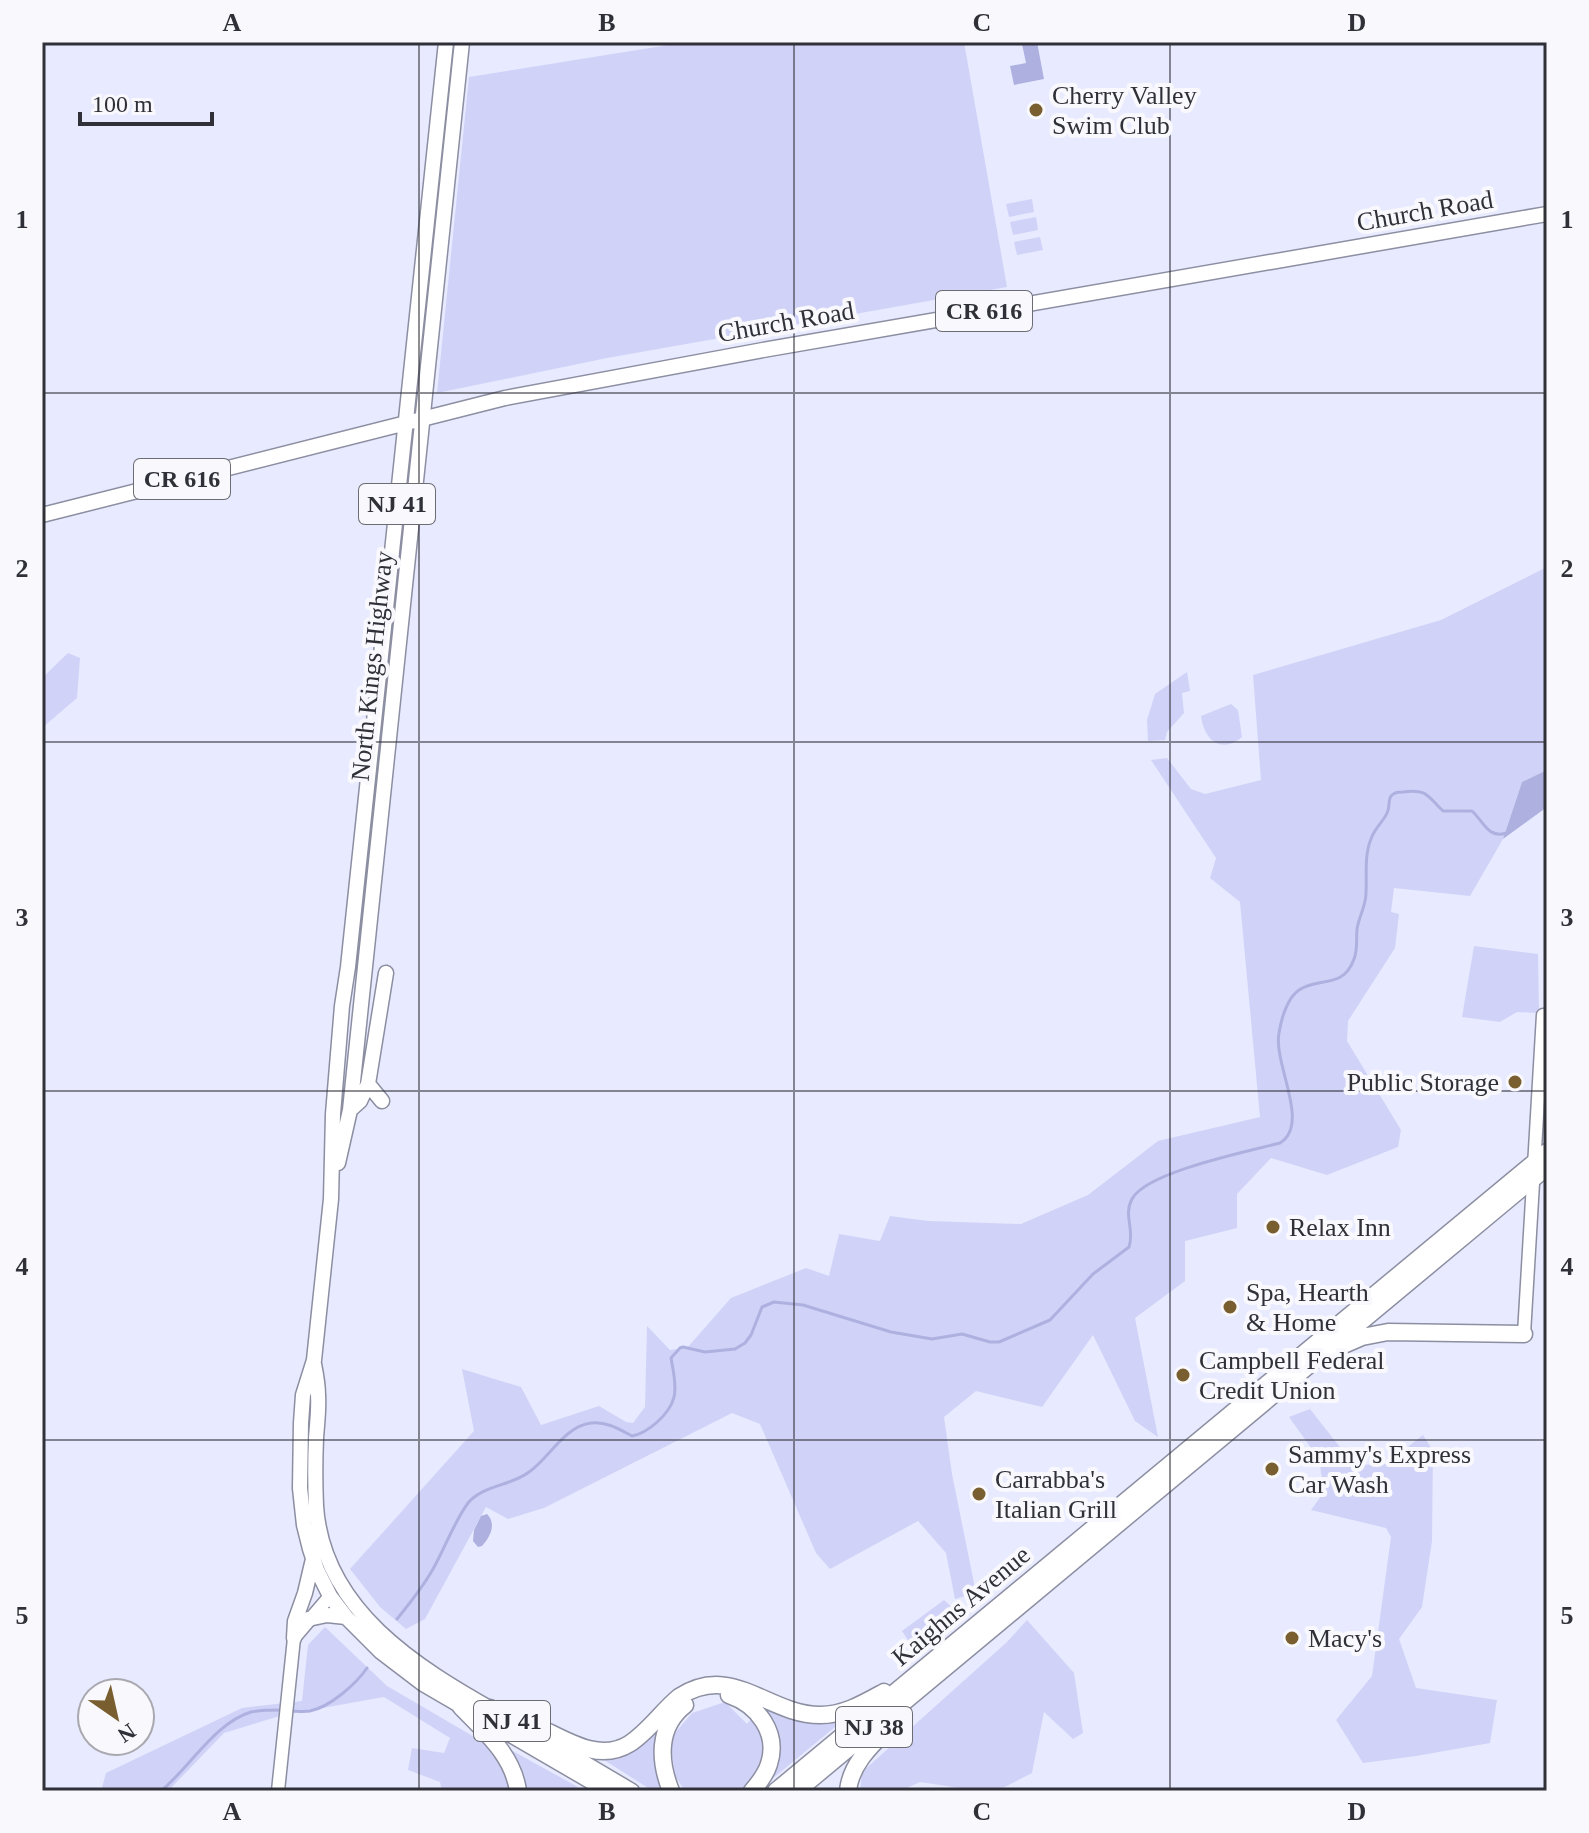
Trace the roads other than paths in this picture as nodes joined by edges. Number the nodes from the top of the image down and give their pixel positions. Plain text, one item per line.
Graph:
1 (446, 42) edge
2 (462, 42) edge
3 (1547, 214) edge
4 (423, 419) junction
5 (406, 424) junction
6 (42, 515) edge
7 (386, 973) dead end
8 (1545, 1016) edge
9 (368, 1084) junction
10 (382, 1101) dead end
11 (350, 1110) junction
12 (1540, 1165) edge
13 (331, 1199) junction
14 (1524, 1334) joint
15 (1323, 1354) junction
16 (314, 1360) junction
17 (313, 1559) junction
18 (330, 1596) junction
19 (346, 1617) junction
20 (308, 1619) junction
21 (294, 1638) junction
22 (951, 1663) junction
23 (914, 1677) junction
24 (461, 1707) junction
25 (490, 1708) junction
26 (278, 1791) edge
27 (518, 1791) edge
28 (607, 1791) edge
29 (632, 1791) edge
30 (671, 1791) edge
31 (752, 1791) edge
32 (776, 1791) edge
33 (797, 1791) edge
34 (848, 1791) edge

1 - 5 main road, North Kings Highway / NJ 41
2 - 4 main road, North Kings Highway / NJ 41
3 - 4 main road, Church Road / CR 616
4 - 5 main road, Church Road / CR 616
4 - 11 main road, North Kings Highway / NJ 41
5 - 6 main road, Church Road / CR 616
5 - 13 main road, North Kings Highway / NJ 41
7 - 9 main road
8 - 12 street
9 - 10 main road
9 - 11 main road
11 - 13 main road, North Kings Highway / NJ 41
12 - 14 street
12 - 15 highway, Kaighns Avenue / NJ 38
12 - 23 highway, Kaighns Avenue / NJ 38
13 - 16 main road, North Kings Highway / NJ 41
14 - 15 highway
15 - 22 highway, Kaighns Avenue / NJ 38
16 - 17 main road, North Kings Highway / NJ 41
16 - 25 main road, North Kings Highway / NJ 41
17 - 18 main road, North Kings Highway / NJ 41
17 - 21 main road
18 - 19 main road, North Kings Highway / NJ 41
18 - 20 street
19 - 20 main road
19 - 24 main road, North Kings Highway / NJ 41
20 - 21 street
21 - 26 street
22 - 33 highway, Kaighns Avenue / NJ 38
22 - 34 highway
23 - 25 highway
23 - 32 highway, Kaighns Avenue / NJ 38
24 - 27 highway
24 - 28 main road, NJ 41
25 - 29 main road, NJ 41
30 - 31 highway

